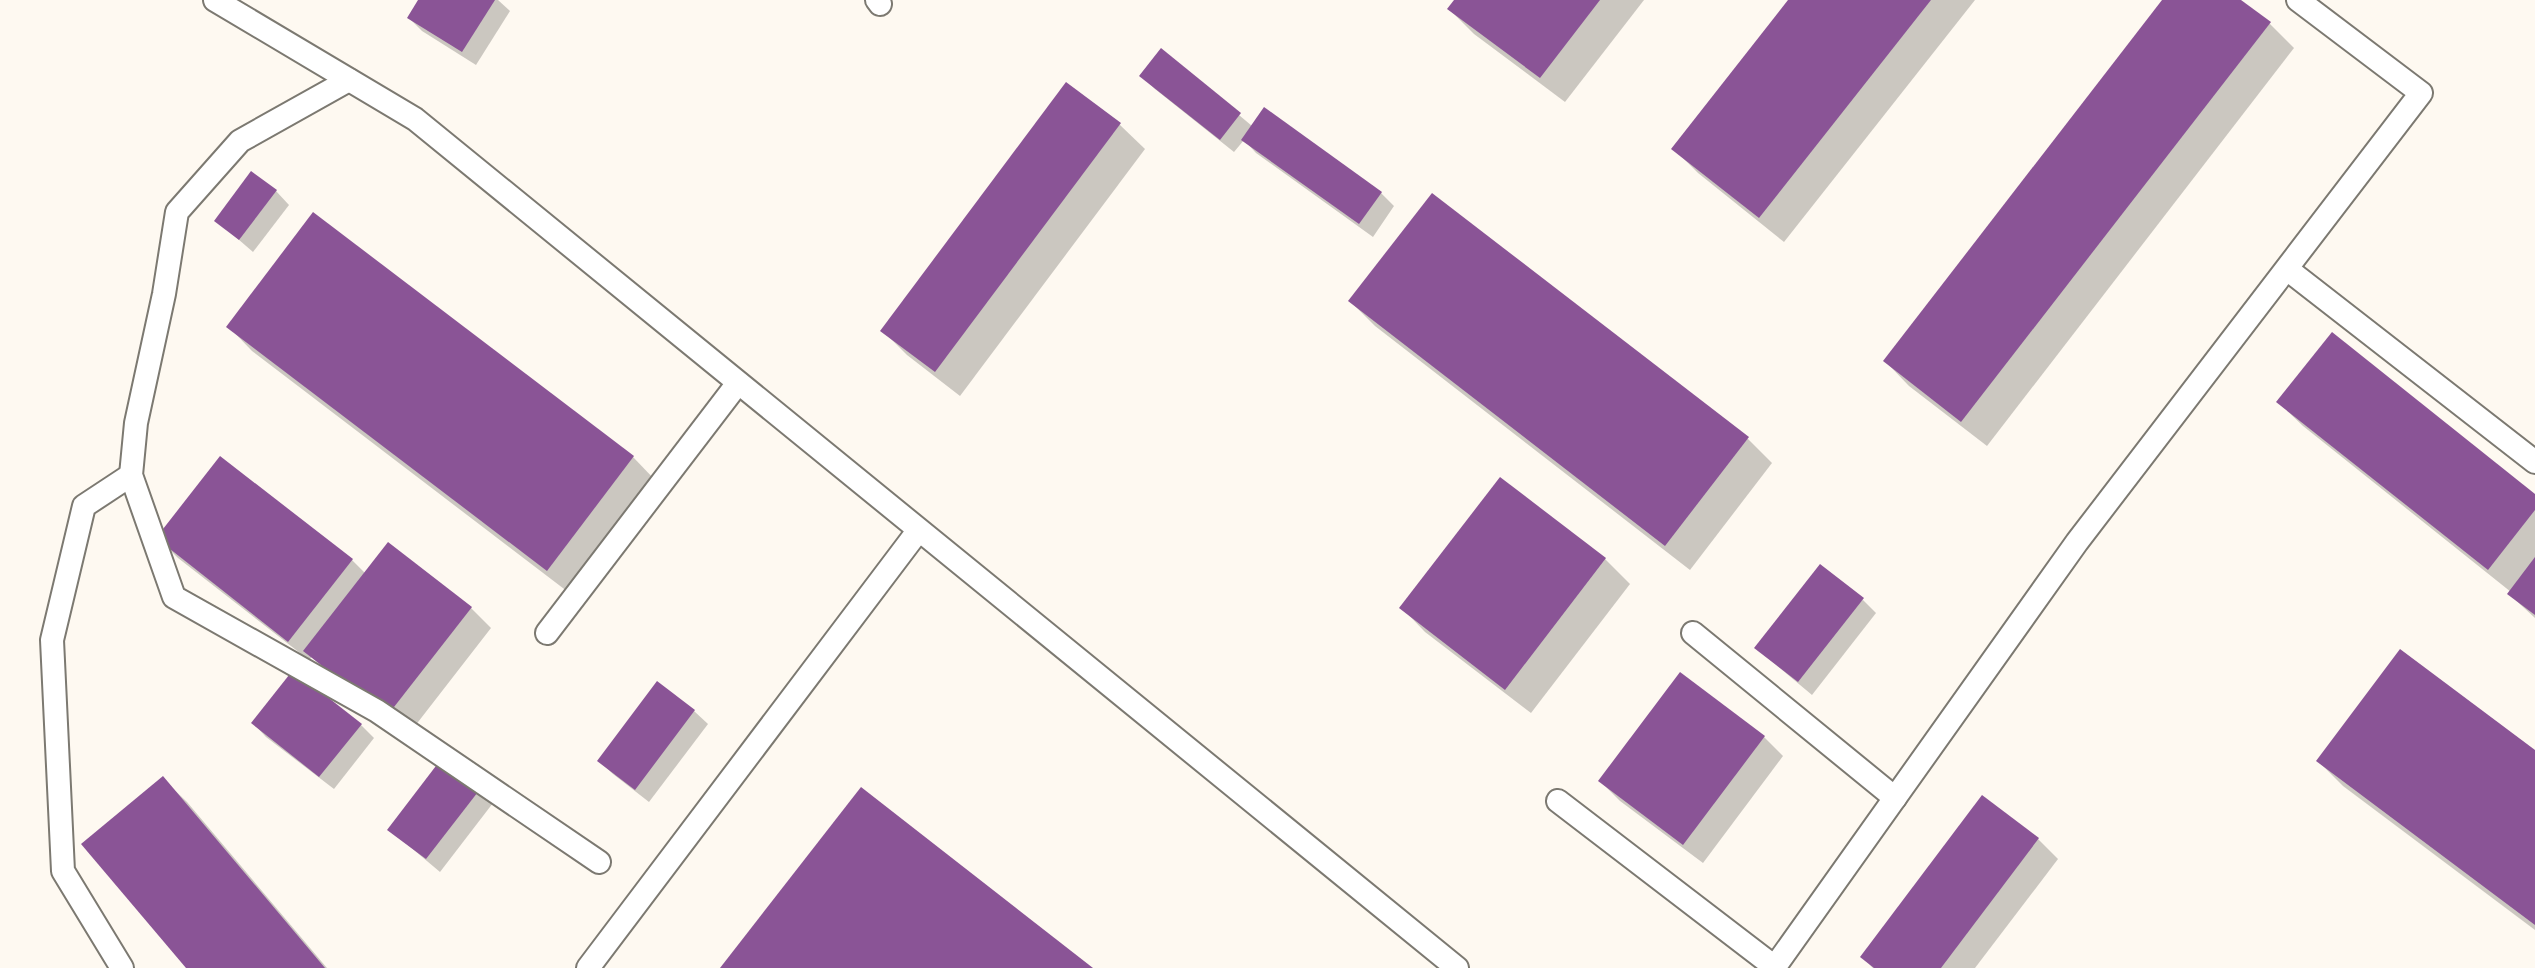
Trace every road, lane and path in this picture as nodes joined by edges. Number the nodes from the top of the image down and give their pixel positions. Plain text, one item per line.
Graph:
1 (215, 0) edge
2 (2298, 0) edge
3 (349, 80) junction
4 (2287, 268) junction
5 (738, 383) junction
6 (2535, 462) edge
7 (131, 476) junction
8 (918, 531) junction
9 (547, 633) dead end
10 (1693, 633) dead end
11 (1895, 798) junction
12 (1558, 801) dead end
13 (599, 862) dead end
14 (122, 968) edge
15 (588, 968) edge
16 (1457, 968) edge
17 (1775, 968) edge

1 - 3 lane
2 - 4 lane
3 - 5 lane
3 - 7 lane
4 - 6 lane
4 - 11 lane
5 - 8 lane
5 - 9 lane
7 - 13 lane
7 - 14 lane
8 - 15 lane
8 - 16 lane
10 - 11 lane
11 - 17 lane
12 - 17 lane

